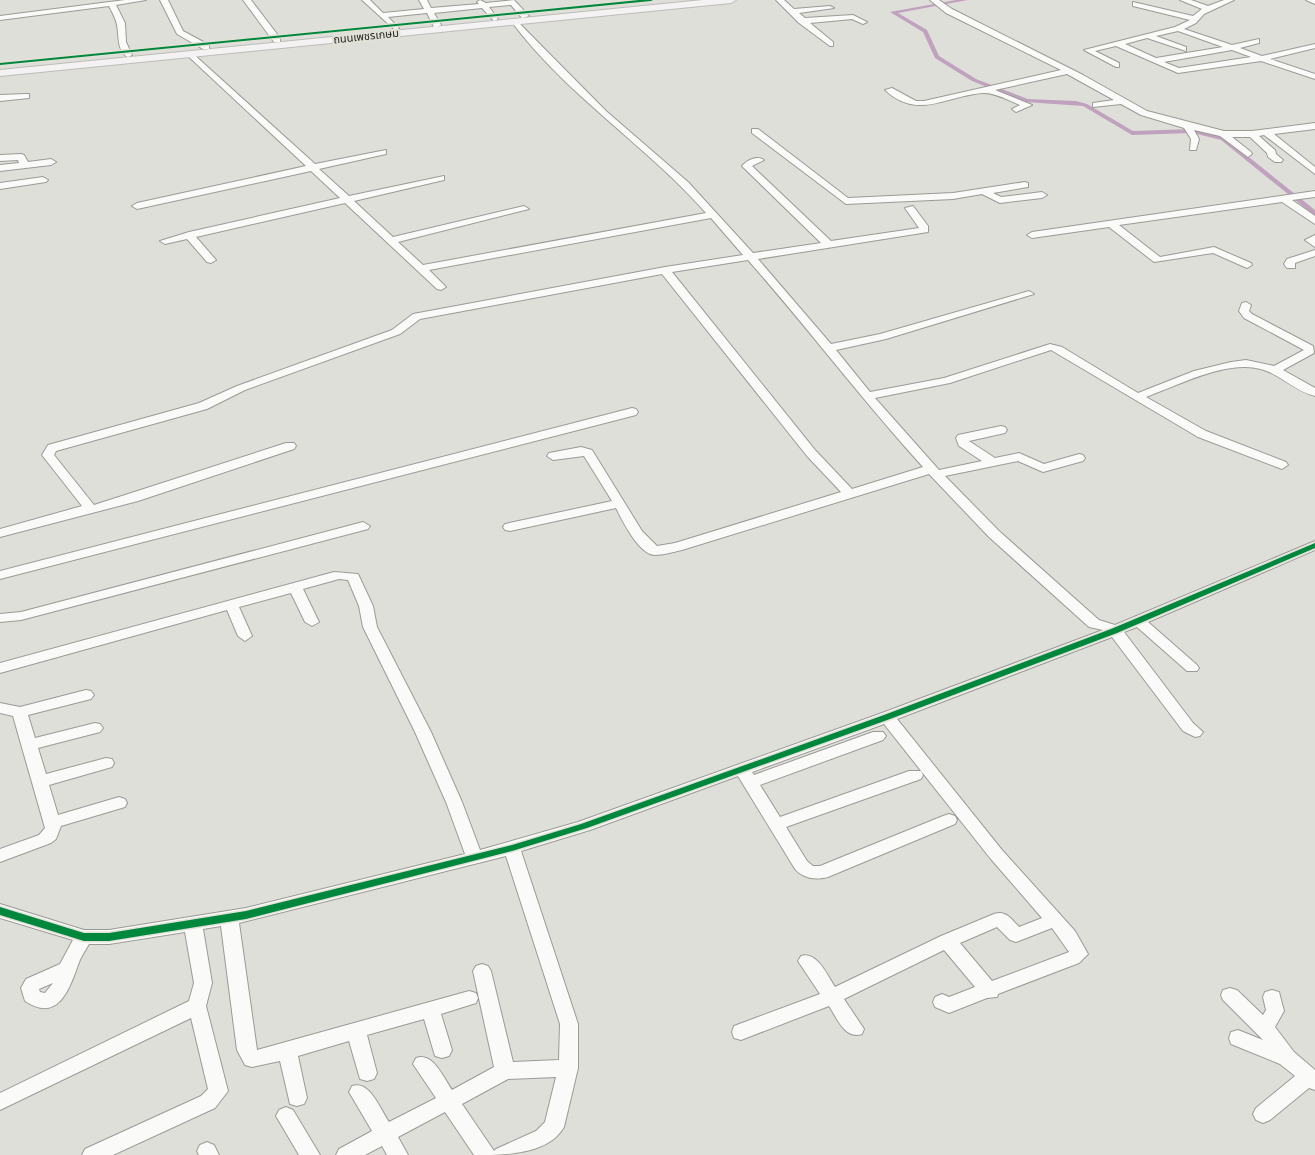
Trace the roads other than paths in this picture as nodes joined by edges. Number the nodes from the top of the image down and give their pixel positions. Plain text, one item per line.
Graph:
1 (142, 0) edge
2 (164, 0) edge
3 (247, 0) edge
4 (366, 0) edge
5 (423, 0) edge
6 (680, 0) edge
7 (684, 0) edge
8 (731, 0) edge
9 (780, 0) edge
10 (1230, 0) edge
11 (1310, 0) edge
12 (512, 1) edge
13 (1186, 1) edge
14 (937, 2) edge
15 (1315, 2) edge
16 (112, 4) junction
17 (482, 4) junction
18 (1136, 4) dead end
19 (1177, 5) dead end
20 (830, 8) dead end
21 (1209, 8) junction
22 (429, 11) junction
23 (792, 12) junction
24 (383, 15) junction
25 (0, 18) edge
26 (520, 18) junction
27 (494, 19) junction
28 (1195, 19) junction
29 (802, 21) junction
30 (864, 22) dead end
31 (437, 25) junction
32 (395, 28) junction
33 (1178, 29) junction
34 (1150, 38) junction
35 (277, 40) junction
36 (1256, 41) dead end
37 (830, 44) dead end
38 (1119, 44) junction
39 (1315, 46) edge
40 (206, 47) junction
41 (1232, 48) junction
42 (1183, 49) dead end
43 (192, 54) junction
44 (128, 55) junction
45 (1262, 58) junction
46 (1155, 61) junction
47 (1116, 65) dead end
48 (0, 68) edge
49 (1068, 71) junction
50 (0, 72) edge
51 (1315, 77) edge
52 (991, 89) junction
53 (889, 90) dead end
54 (26, 96) dead end
55 (0, 98) edge
56 (1121, 101) junction
57 (1021, 105) dead end
58 (1096, 105) dead end
59 (1315, 126) edge
60 (1188, 129) junction
61 (755, 131) dead end
62 (1266, 133) junction
63 (1223, 134) junction
64 (1252, 134) junction
65 (1193, 148) dead end
66 (384, 152) dead end
67 (1248, 154) dead end
68 (0, 158) edge
69 (759, 160) dead end
70 (1278, 160) dead end
71 (51, 162) dead end
72 (24, 163) dead end
73 (313, 167) junction
74 (0, 168) edge
75 (1315, 171) edge
76 (441, 178) dead end
77 (43, 180) dead end
78 (1025, 185) dead end
79 (0, 186) edge
80 (984, 192) junction
81 (1315, 194) edge
82 (1042, 195) dead end
83 (1288, 197) junction
84 (348, 198) junction
85 (906, 204) junction
86 (137, 206) dead end
87 (524, 209) dead end
88 (714, 215) junction
89 (1315, 221) edge
90 (1110, 223) junction
91 (189, 235) junction
92 (1032, 235) dead end
93 (1315, 238) edge
94 (392, 240) junction
95 (165, 241) dead end
96 (1315, 244) edge
97 (829, 245) junction
98 (1315, 253) edge
99 (751, 257) junction
100 (211, 260) dead end
101 (1247, 265) dead end
102 (1291, 266) dead end
103 (422, 268) junction
104 (665, 270) junction
105 (441, 287) dead end
106 (1029, 294) dead end
107 (1246, 305) dead end
108 (830, 348) junction
109 (1273, 370) junction
110 (1315, 393) edge
111 (867, 396) junction
112 (1137, 397) junction
113 (632, 412) dead end
114 (1001, 430) dead end
115 (290, 446) dead end
116 (553, 456) dead end
117 (1079, 458) dead end
118 (993, 462) junction
119 (1282, 465) dead end
120 (934, 472) junction
121 (851, 495) junction
122 (619, 503) junction
123 (83, 512) junction
124 (363, 526) dead end
125 (510, 527) dead end
126 (0, 533) edge
127 (1315, 546) edge
128 (0, 575) edge
129 (295, 587) junction
130 (231, 604) junction
131 (0, 618) edge
132 (1138, 620) junction
133 (312, 622) dead end
134 (1106, 630) junction
135 (245, 636) dead end
136 (0, 668) edge
137 (1192, 668) dead end
138 (86, 695) dead end
139 (0, 708) edge
140 (20, 712) junction
141 (887, 717) junction
142 (95, 728) dead end
143 (1195, 732) dead end
144 (878, 736) dead end
145 (30, 745) junction
146 (106, 763) dead end
147 (915, 775) dead end
148 (746, 776) junction
149 (39, 782) junction
150 (119, 803) dead end
151 (949, 820) dead end
152 (52, 823) junction
153 (777, 824) junction
154 (512, 848) junction
155 (473, 852) junction
156 (0, 856) edge
157 (1, 912) edge
158 (229, 918) junction
159 (1055, 920) junction
160 (193, 924) junction
161 (84, 937) junction
162 (947, 941) junction
163 (807, 961) dead end
164 (68, 968) dead end
165 (482, 971) dead end
166 (990, 992) junction
167 (1230, 995) dead end
168 (832, 997) junction
169 (1272, 997) dead end
170 (469, 998) dead end
171 (942, 1002) dead end
172 (197, 1006) junction
173 (430, 1009) junction
174 (1265, 1028) junction
175 (855, 1029) dead end
176 (356, 1031) junction
177 (741, 1032) dead end
178 (1238, 1038) dead end
179 (442, 1050) dead end
180 (287, 1051) junction
181 (1287, 1058) junction
182 (423, 1064) dead end
183 (568, 1068) junction
184 (505, 1071) junction
185 (367, 1073) dead end
186 (1312, 1080) edge
187 (359, 1092) dead end
188 (297, 1098) dead end
189 (449, 1100) junction
190 (0, 1102) edge
191 (1263, 1114) dead end
192 (286, 1116) dead end
193 (383, 1134) junction
194 (516, 1152) edge
195 (102, 1153) edge
196 (310, 1155) edge
197 (346, 1155) edge
198 (398, 1155) edge
199 (486, 1155) edge

1 - 16 street
2 - 40 street
3 - 35 street
4 - 24 street
5 - 22 street
6 - 7 main road, ถนนเพชรเกษม
6 - 26 main road, ถนนเพชรเกษม
8 - 26 main road, ถนนเพชรเกษม
9 - 23 street
10 - 21 street
11 - 15 street
12 - 17 street
12 - 26 street
13 - 19 street
13 - 21 street
14 - 49 street
16 - 25 street
16 - 44 street
17 - 22 street
17 - 27 street
18 - 28 street
20 - 23 street
21 - 28 street
22 - 24 street
22 - 31 street
23 - 29 street
24 - 32 street
26 - 27 main road, ถนนเพชรเกษม
26 - 43 main road, ถนนเพชรเกษม
26 - 88 street
27 - 31 main road, ถนนเพชรเกษม
28 - 33 street
29 - 30 street
29 - 37 street
31 - 32 main road, ถนนเพชรเกษม
32 - 35 main road, ถนนเพชรเกษม
33 - 34 street
33 - 41 street
34 - 38 street
34 - 42 street
35 - 40 main road, ถนนเพชรเกษม
36 - 41 street
38 - 46 street
38 - 47 street
39 - 45 street
40 - 44 main road, ถนนเพชรเกษม
41 - 45 street
41 - 46 street
43 - 50 main road, ถนนเพชรเกษม
43 - 73 street
44 - 48 main road, ถนนเพชรเกษม
45 - 46 street
45 - 51 street
49 - 52 street
49 - 56 street
52 - 53 street
52 - 57 street
54 - 55 street
56 - 58 street
56 - 60 street
59 - 62 street
60 - 63 street
60 - 65 street
61 - 85 street
62 - 64 street
62 - 75 street
63 - 64 street
63 - 67 street
64 - 70 street
66 - 73 street
68 - 72 street
69 - 97 street
71 - 74 street
73 - 84 street
73 - 86 street
76 - 84 street
77 - 79 street
78 - 80 street
80 - 82 street
80 - 85 street
81 - 83 street
83 - 89 street
83 - 90 street
84 - 91 street
84 - 94 street
85 - 97 street
87 - 94 street
88 - 99 street
88 - 103 street
90 - 92 street
90 - 101 street
91 - 95 street
91 - 100 street
93 - 96 street
94 - 103 street
97 - 99 street
98 - 102 street
99 - 104 street
99 - 108 street
103 - 105 street
104 - 121 street
104 - 123 street
106 - 108 street
107 - 109 street
108 - 111 street
109 - 110 street
109 - 112 street
111 - 112 street
111 - 120 street
112 - 119 street
113 - 128 street
114 - 118 street
115 - 123 street
116 - 122 street
117 - 118 street
118 - 120 street
120 - 121 street
120 - 134 street
121 - 122 street
122 - 125 street
123 - 126 street
124 - 131 street
127 - 132 street
129 - 130 street
129 - 133 street
129 - 155 street
130 - 135 street
130 - 136 street
132 - 134 street
132 - 137 street
134 - 141 street
134 - 143 street
138 - 140 street
139 - 140 street
140 - 145 street
141 - 148 street
141 - 159 street
142 - 145 street
144 - 148 street
145 - 149 street
146 - 149 street
147 - 153 street
148 - 153 street
148 - 154 street
149 - 152 street
150 - 152 street
151 - 153 street
152 - 156 street
154 - 155 street
154 - 183 street
155 - 158 street
157 - 161 street
158 - 160 street
158 - 180 street
159 - 162 street
159 - 166 street
160 - 161 street
160 - 172 street
161 - 164 street
162 - 166 street
162 - 168 street
163 - 168 street
165 - 184 street
166 - 171 street
167 - 174 street
168 - 175 street
168 - 177 street
169 - 174 street
170 - 173 street
172 - 190 street
172 - 195 street
173 - 176 street
173 - 179 street
174 - 181 street
176 - 180 street
176 - 185 street
178 - 181 street
180 - 188 street
181 - 186 street
182 - 189 street
183 - 184 street
183 - 194 street
184 - 189 street
186 - 191 street
187 - 193 street
189 - 193 street
189 - 199 street
192 - 196 street
193 - 197 street
193 - 198 street

